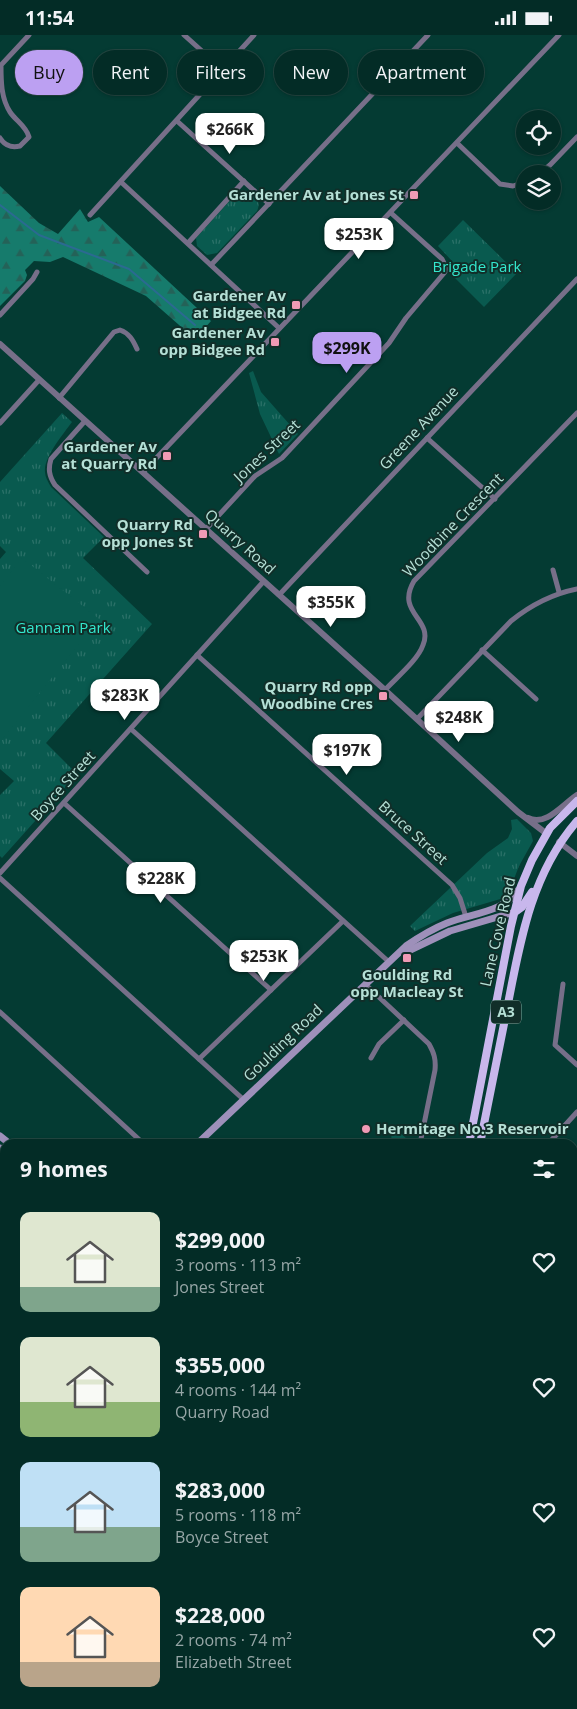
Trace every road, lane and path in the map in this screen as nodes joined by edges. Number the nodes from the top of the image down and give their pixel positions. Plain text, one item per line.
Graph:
1 (29, 35) edge
2 (184, 35) edge
3 (254, 35) edge
4 (428, 35) edge
5 (559, 35) edge
6 (201, 50) edge
7 (240, 50) edge
8 (200, 95) edge
9 (177, 121) junction
10 (577, 137) edge
11 (0, 138) edge
12 (457, 143) junction
13 (550, 165) edge
14 (121, 181) junction
15 (244, 181) junction
16 (516, 185) edge
17 (268, 204) junction
18 (391, 213) junction
19 (90, 215) dead end
20 (188, 243) junction
21 (211, 265) junction
22 (37, 272) dead end
23 (577, 279) edge
24 (0, 315) edge
25 (280, 328) junction
26 (0, 344) edge
27 (137, 349) dead end
28 (38, 380) junction
29 (59, 398) junction
30 (577, 413) edge
31 (85, 421) junction
32 (0, 423) edge
33 (428, 438) junction
34 (143, 472) junction
35 (495, 499) junction
36 (206, 529) junction
37 (553, 570) dead end
38 (147, 572) dead end
39 (264, 581) junction
40 (577, 589) edge
41 (559, 592) junction
42 (279, 595) junction
43 (482, 650) junction
44 (197, 655) junction
45 (385, 690) junction
46 (536, 699) dead end
47 (417, 719) junction
48 (131, 729) junction
49 (577, 795) edge
50 (577, 801) edge
51 (64, 803) junction
52 (518, 812) junction
53 (577, 821) edge
54 (547, 834) junction
55 (559, 842) junction
56 (577, 856) edge
57 (0, 873) edge
58 (0, 879) edge
59 (539, 881) junction
60 (521, 886) junction
61 (515, 913) junction
62 (466, 917) junction
63 (343, 921) junction
64 (469, 925) junction
65 (389, 962) junction
66 (365, 984) junction
67 (563, 984) dead end
68 (271, 990) junction
69 (0, 1012) edge
70 (404, 1020) junction
71 (371, 1058) dead end
72 (199, 1059) junction
73 (577, 1065) edge
74 (244, 1100) junction
75 (577, 1112) edge
76 (139, 1139) edge
77 (202, 1139) edge
78 (421, 1139) edge
79 (470, 1139) edge
80 (481, 1139) edge
81 (553, 1139) edge

1 - 11 street
2 - 6 street
3 - 7 street
4 - 17 street
5 - 12 street
8 - 9 street
9 - 14 street
9 - 15 street
10 - 13 street
12 - 16 street
12 - 18 street
14 - 19 street
14 - 20 street
15 - 17 street
15 - 20 street
17 - 21 street
18 - 25 street
18 - 36 street, Jones Street
20 - 21 street
21 - 25 street
22 - 24 street
23 - 33 street, Greene Avenue
25 - 34 street
26 - 28 street, Quarry Road
27 - 29 street
28 - 29 street, Quarry Road
28 - 32 street
29 - 31 street, Quarry Road
30 - 35 street, Woodbine Crescent
31 - 34 street, Quarry Road
31 - 38 street
33 - 35 street
33 - 42 street, Greene Avenue
34 - 36 street, Quarry Road
35 - 45 street, Woodbine Crescent
36 - 39 street, Quarry Road
37 - 41 street
39 - 42 street, Quarry Road
39 - 44 street, Boyce Street
40 - 41 street
41 - 43 street
42 - 45 street, Quarry Road
43 - 46 street
43 - 47 street
44 - 48 street, Boyce Street
44 - 62 street, Bruce Street
45 - 47 street, Quarry Road
47 - 52 street, Quarry Road
48 - 51 street, Boyce Street
48 - 63 street
49 - 52 street
50 - 54 highway, Lane Cove Road / A3
51 - 57 street, Boyce Street
51 - 68 street
52 - 54 street, Quarry Road
53 - 55 highway, Lane Cove Road / A3
54 - 55 highway, Quarry Road
54 - 60 highway, Lane Cove Road / A3
55 - 56 street, Quarry Road
55 - 59 highway, Lane Cove Road / A3
58 - 72 street
59 - 61 highway
59 - 80 highway, Lane Cove Road / A3
60 - 61 highway, Lane Cove Road / A3
60 - 62 main road, Goulding Road
61 - 64 main road, Goulding Road
61 - 79 highway, Lane Cove Road / A3
62 - 64 main road
62 - 65 main road, Goulding Road
63 - 65 street
63 - 68 street
64 - 65 main road, Goulding Road
65 - 66 main road, Goulding Road
66 - 70 street
66 - 74 main road, Goulding Road
67 - 73 street
68 - 72 street
69 - 76 street
70 - 71 street
70 - 78 street
72 - 74 street
74 - 77 main road, Goulding Road
75 - 81 street

